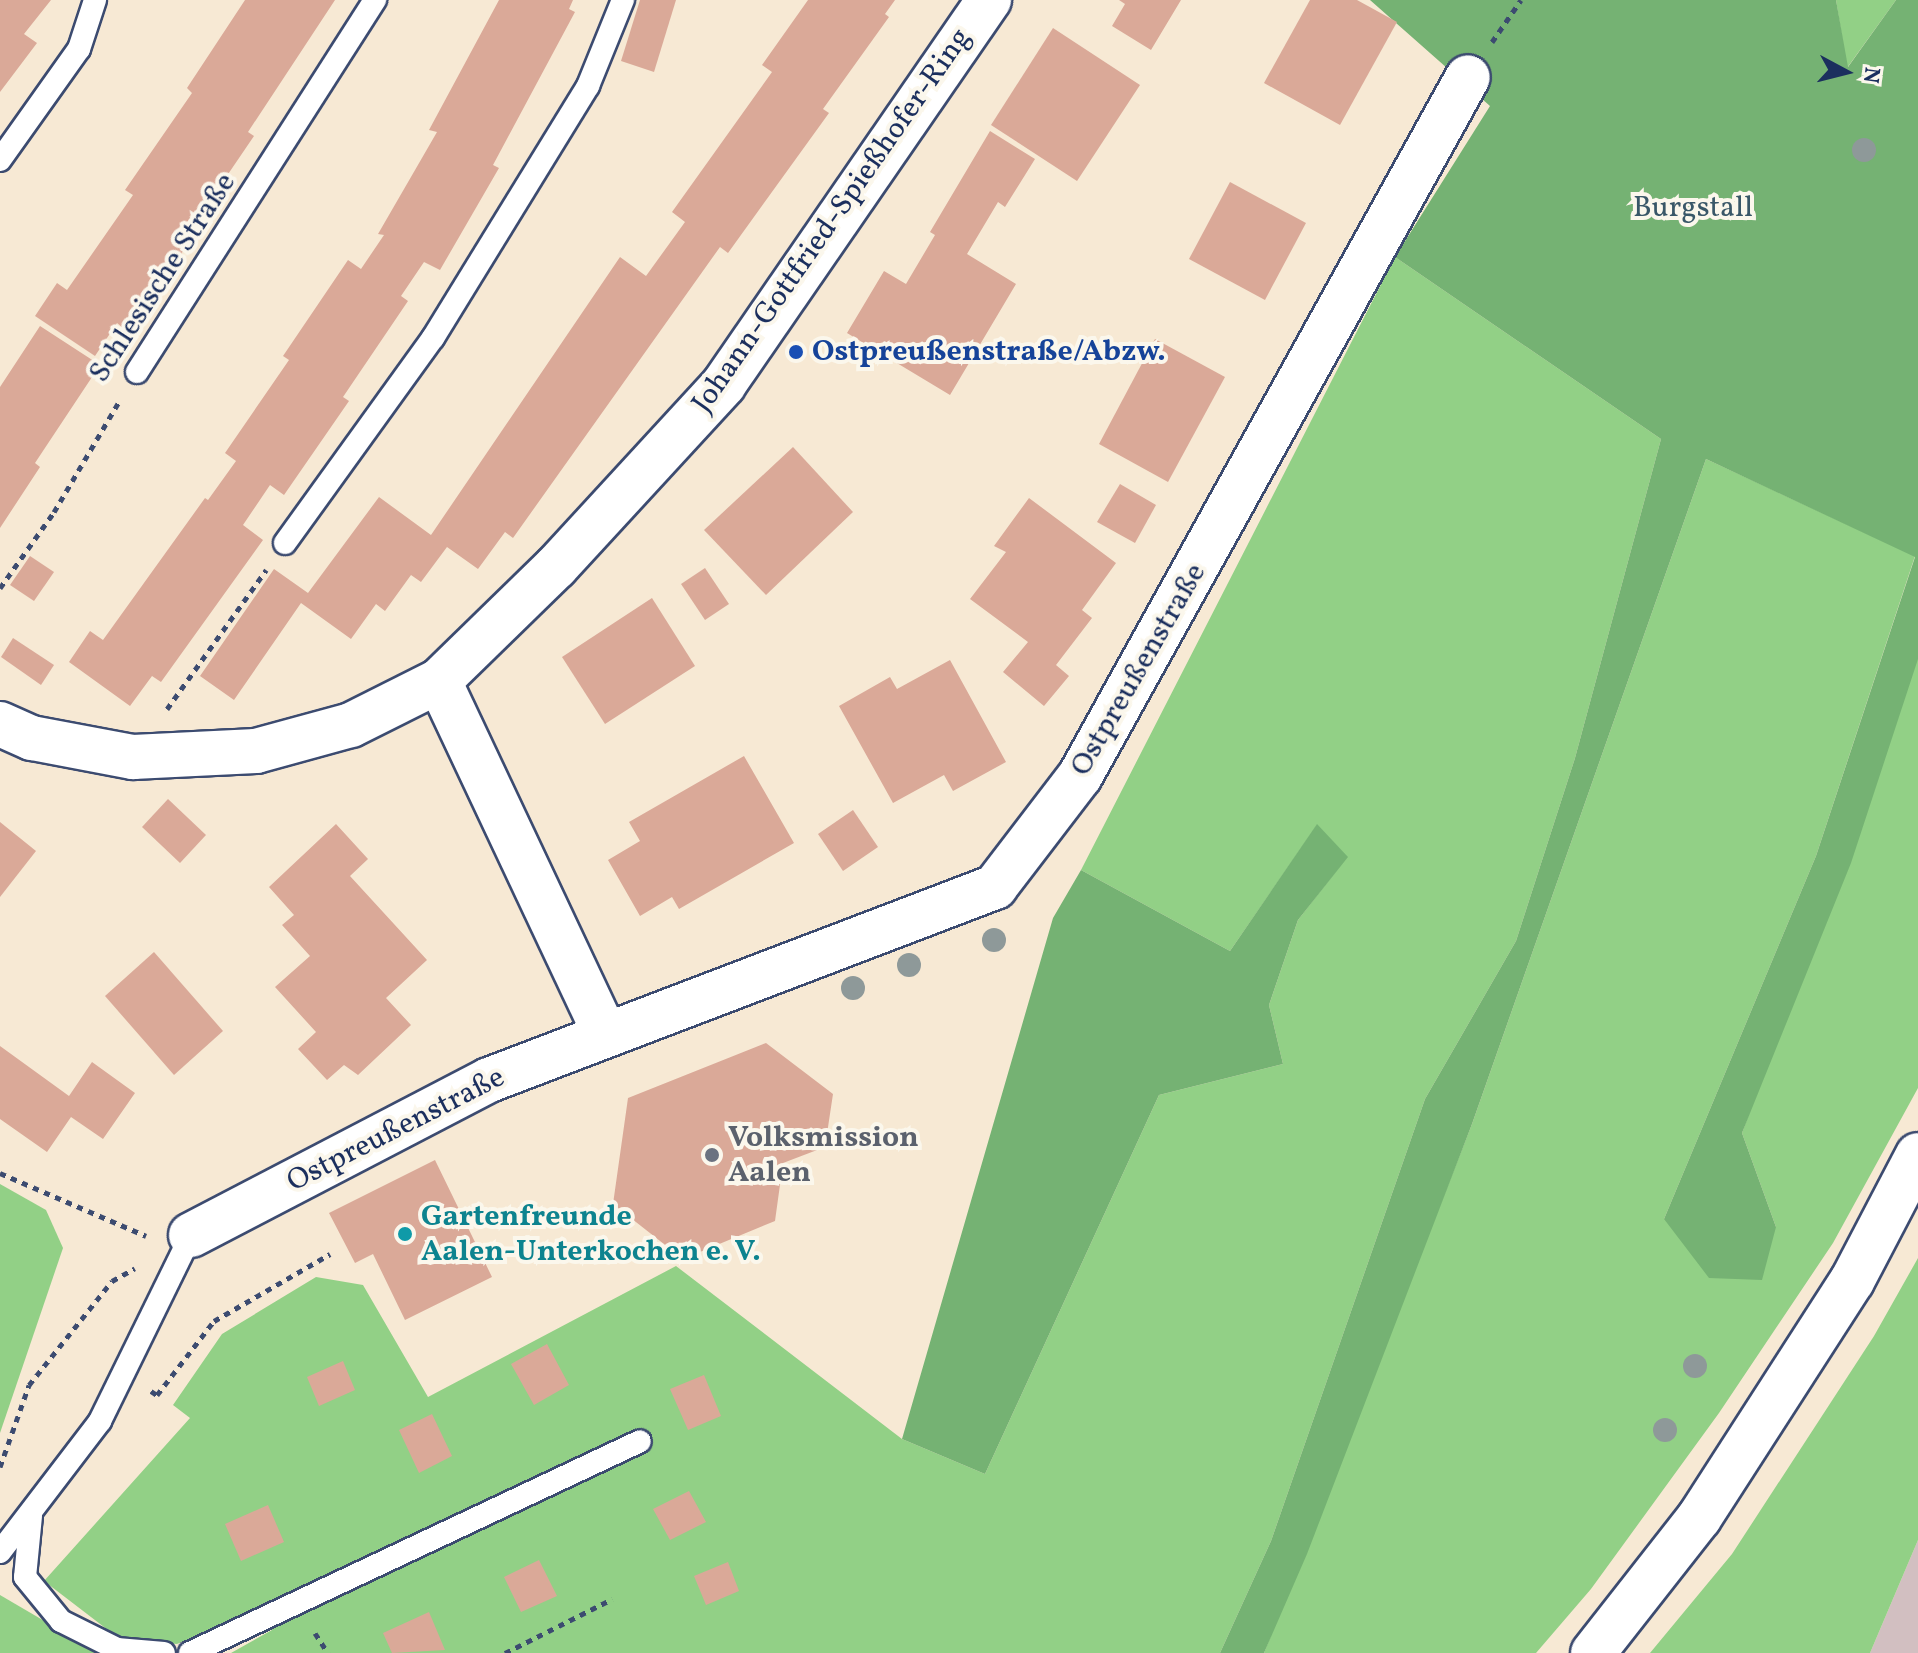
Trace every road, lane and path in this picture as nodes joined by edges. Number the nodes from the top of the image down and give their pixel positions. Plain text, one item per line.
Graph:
1 (95, 0) edge
2 (375, 0) edge
3 (623, 0) edge
4 (989, 0) edge
5 (1468, 77) dead end
6 (0, 160) edge
7 (137, 372) joint
8 (285, 543) joint
9 (0, 588) edge
10 (439, 681) junction
11 (0, 724) edge
12 (133, 757) junction
13 (604, 1032) junction
14 (1918, 1155) edge
15 (0, 1173) edge
16 (181, 1241) junction
17 (330, 1254) dead end
18 (157, 1395) dead end
19 (640, 1441) dead end
20 (0, 1467) edge
21 (31, 1516) junction
22 (0, 1552) edge
23 (612, 1599) dead end
24 (164, 1653) edge
25 (190, 1653) edge
26 (505, 1653) edge
27 (1593, 1653) edge

1 - 6 lane
2 - 7 lane, Schlesische Straße
3 - 8 lane
4 - 10 main road, Johann-Gottfried-Spießhofer-Ring
5 - 13 main road, Ostpreußenstraße
7 - 9 path, Schlesische Straße
8 - 12 path
10 - 12 main road, Johann-Gottfried-Spießhofer-Ring
10 - 13 main road
11 - 12 main road, Johann-Gottfried-Spießhofer-Ring
13 - 16 main road, Ostpreußenstraße
14 - 27 main road
15 - 16 path
16 - 20 path
16 - 21 lane
17 - 18 path
19 - 25 lane
21 - 22 lane
21 - 24 lane
23 - 26 path

